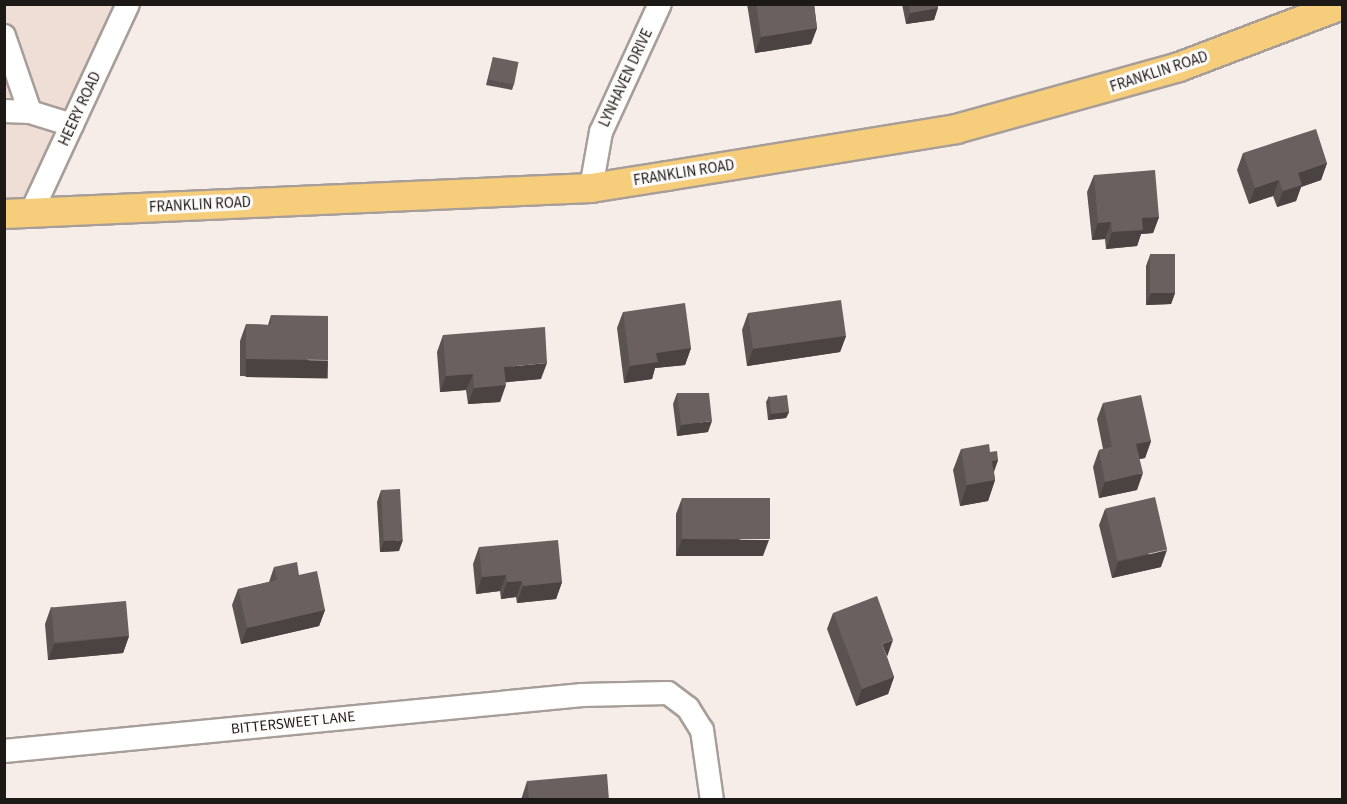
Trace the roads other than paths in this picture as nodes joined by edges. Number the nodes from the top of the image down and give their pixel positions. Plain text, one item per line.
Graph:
1 (128, 4) edge
2 (660, 4) edge
3 (1342, 5) edge
4 (5, 39) edge
5 (4, 111) edge
6 (30, 112) junction
7 (72, 125) junction
8 (591, 188) junction
9 (18, 214) edge
10 (4, 751) edge
11 (712, 800) edge

1 - 7 street, HEERY ROAD
2 - 8 street, LYNHAVEN DRIVE
3 - 8 main road, FRANKLIN ROAD
4 - 6 street
5 - 6 street
6 - 7 street
7 - 9 street, HEERY ROAD
8 - 9 main road, FRANKLIN ROAD
10 - 11 street, BITTERSWEET LANE

